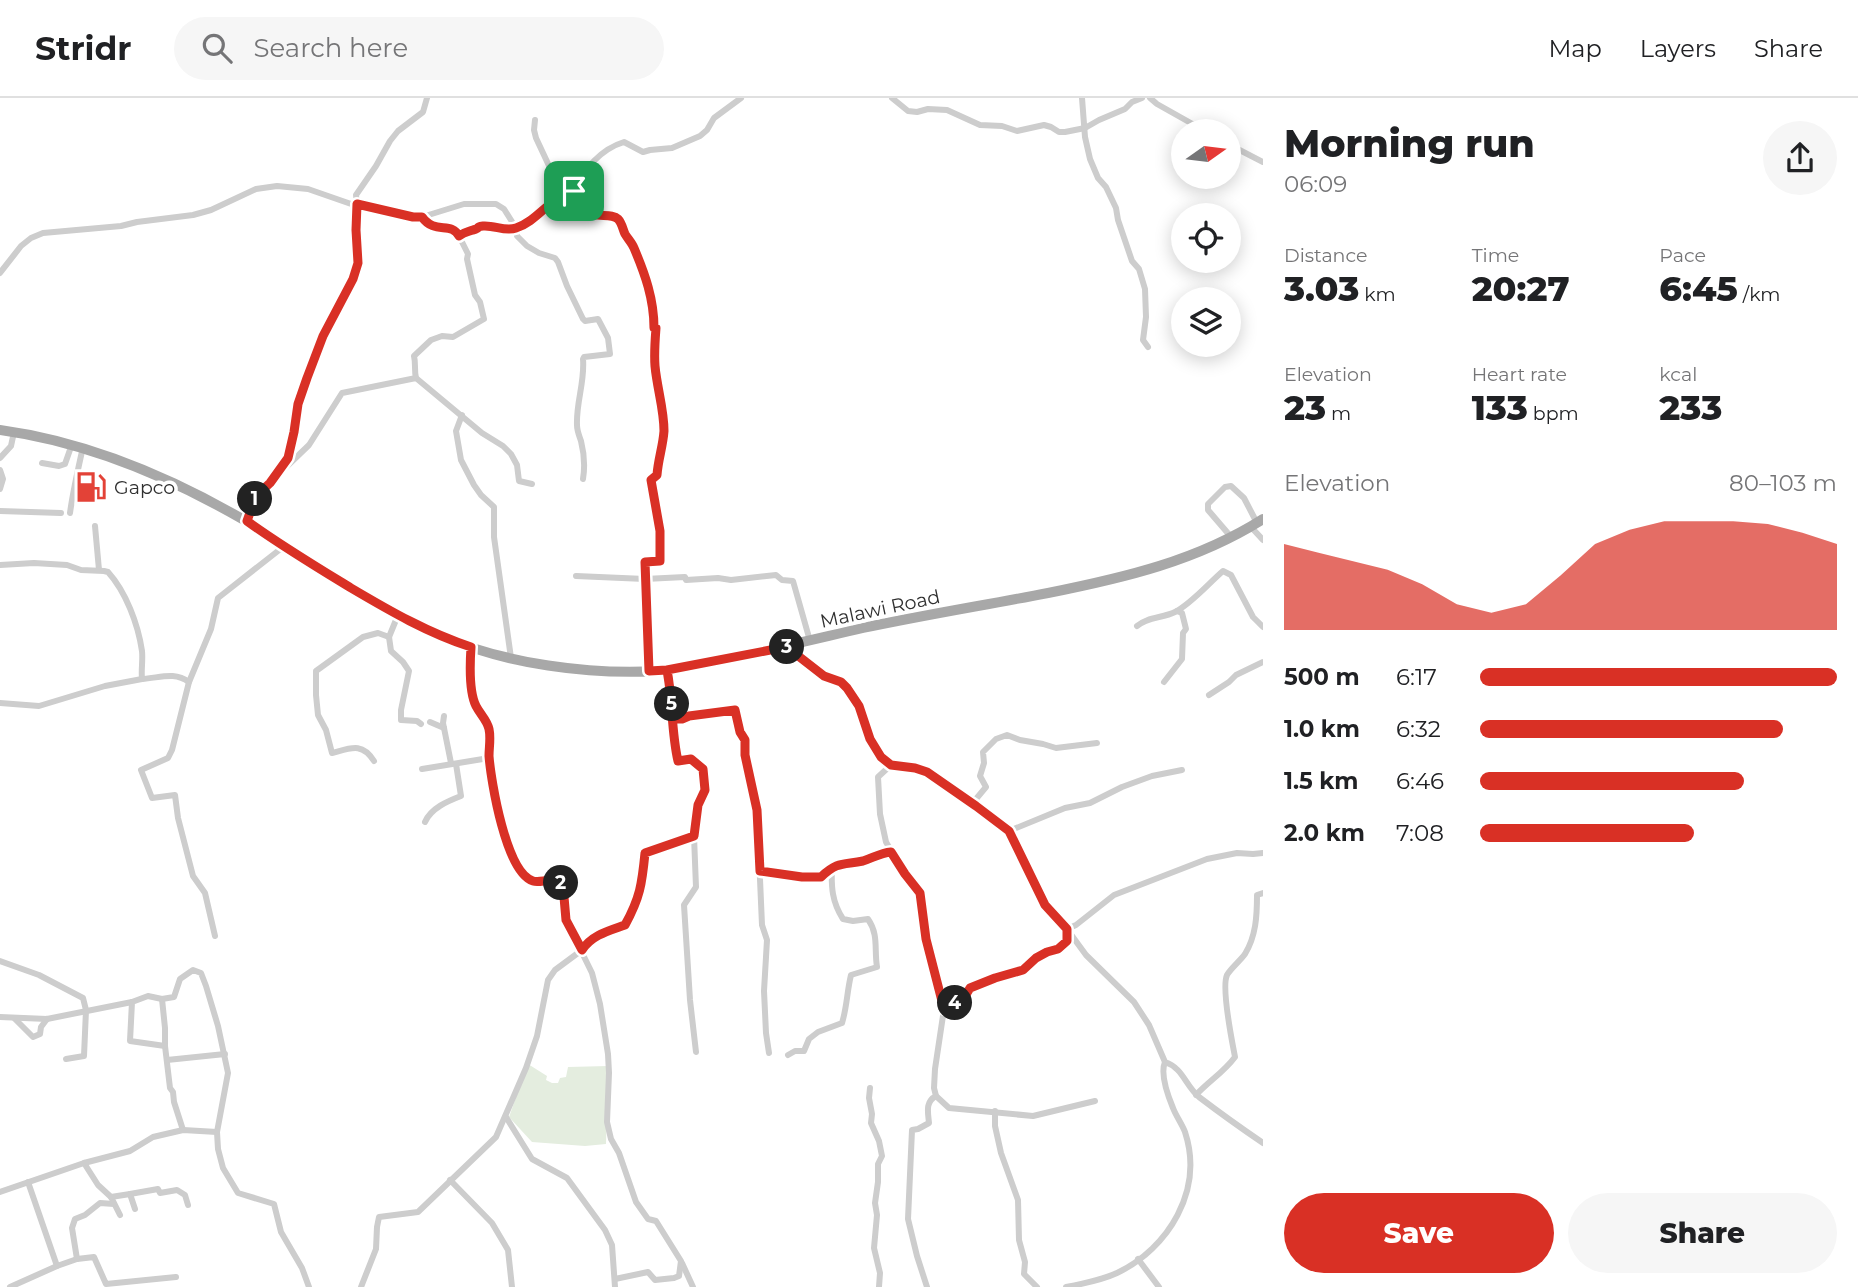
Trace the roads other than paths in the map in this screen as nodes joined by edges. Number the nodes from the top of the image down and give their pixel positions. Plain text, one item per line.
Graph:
1 (427, 98) edge
2 (741, 98) edge
3 (892, 98) edge
4 (1082, 98) edge
5 (1142, 98) edge
6 (1150, 98) edge
7 (1184, 119) edge
8 (535, 120) dead end
9 (1085, 128) junction
10 (1241, 151) edge
11 (1263, 162) edge
12 (574, 191) junction
13 (565, 193) junction
14 (357, 204) junction
15 (422, 217) junction
16 (516, 228) junction
17 (459, 236) junction
18 (0, 273) edge
19 (1148, 347) dead end
20 (416, 378) junction
21 (462, 415) junction
22 (0, 430) edge
23 (14, 432) junction
24 (72, 444) junction
25 (83, 447) junction
26 (0, 458) edge
27 (42, 463) dead end
28 (0, 470) edge
29 (583, 479) dead end
30 (270, 483) junction
31 (532, 484) dead end
32 (0, 489) edge
33 (0, 511) edge
34 (61, 513) dead end
35 (70, 513) dead end
36 (247, 521) junction
37 (1257, 523) edge
38 (95, 526) dead end
39 (1232, 538) junction
40 (1263, 540) edge
41 (283, 547) junction
42 (0, 565) edge
43 (99, 570) junction
44 (576, 576) dead end
45 (645, 579) junction
46 (1177, 611) junction
47 (398, 615) junction
48 (1137, 625) dead end
49 (1263, 627) edge
50 (389, 637) junction
51 (810, 642) junction
52 (791, 646) junction
53 (471, 647) junction
54 (512, 658) junction
55 (1263, 662) edge
56 (667, 670) junction
57 (649, 671) junction
58 (142, 679) junction
59 (189, 682) junction
60 (1164, 682) dead end
61 (1209, 695) dead end
62 (0, 703) edge
63 (444, 716) dead end
64 (673, 719) junction
65 (430, 722) dead end
66 (421, 724) dead end
67 (445, 728) junction
68 (1097, 743) dead end
69 (489, 758) junction
70 (374, 761) dead end
71 (454, 764) junction
72 (891, 765) junction
73 (422, 769) dead end
74 (1182, 770) dead end
75 (976, 806) junction
76 (425, 822) dead end
77 (1009, 831) junction
78 (694, 836) junction
79 (891, 852) junction
80 (1263, 853) edge
81 (832, 866) junction
82 (760, 871) junction
83 (1263, 893) edge
84 (1067, 929) junction
85 (215, 936) dead end
86 (582, 950) junction
87 (0, 961) edge
88 (162, 999) junction
89 (132, 1002) junction
90 (944, 1009) junction
91 (86, 1010) junction
92 (0, 1017) edge
93 (47, 1018) junction
94 (15, 1019) junction
95 (165, 1046) junction
96 (696, 1052) dead end
97 (769, 1052) dead end
98 (225, 1054) junction
99 (788, 1055) dead end
100 (66, 1059) dead end
101 (167, 1059) junction
102 (1165, 1062) junction
103 (870, 1088) dead end
104 (1196, 1095) junction
105 (936, 1097) junction
106 (1095, 1101) dead end
107 (995, 1111) junction
108 (506, 1117) junction
109 (183, 1130) junction
110 (218, 1132) junction
111 (1263, 1143) edge
112 (84, 1163) junction
113 (450, 1180) junction
114 (28, 1182) junction
115 (0, 1192) edge
116 (130, 1195) junction
117 (113, 1201) junction
118 (188, 1205) dead end
119 (135, 1209) dead end
120 (120, 1215) dead end
121 (77, 1259) junction
122 (1138, 1259) junction
123 (681, 1261) junction
124 (57, 1266) junction
125 (176, 1277) dead end
126 (615, 1283) edge
127 (10, 1287) edge
128 (309, 1287) edge
129 (361, 1287) edge
130 (512, 1287) edge
131 (693, 1287) edge
132 (879, 1287) edge
133 (927, 1287) edge
134 (1037, 1287) edge
135 (1066, 1287) edge
136 (1159, 1287) edge

1 - 14 street
2 - 12 street
3 - 9 street
4 - 9 street
5 - 9 street
6 - 7 street
8 - 13 street
9 - 19 street
10 - 11 street
12 - 13 street
12 - 45 street
13 - 16 street
14 - 15 street
14 - 18 street
14 - 30 street
15 - 16 street
15 - 17 street
16 - 17 street
16 - 29 street
17 - 20 street
20 - 21 street
20 - 30 street
21 - 31 street
21 - 54 street
22 - 23 main road, Malawi Road
23 - 24 main road, Malawi Road
23 - 26 street
24 - 25 main road, Malawi Road
24 - 27 street
25 - 35 street
25 - 36 main road, Malawi Road
28 - 32 street
30 - 36 street
33 - 34 street
36 - 41 main road, Malawi Road
37 - 39 main road, Malawi Road
37 - 39 street
37 - 40 street
38 - 43 street
39 - 51 main road, Malawi Road
41 - 47 main road, Malawi Road
41 - 59 street
42 - 43 street
43 - 58 street
44 - 45 street
45 - 51 street
45 - 57 street
46 - 48 street
46 - 49 street
46 - 60 street
47 - 50 street
47 - 53 main road, Malawi Road
50 - 66 street
50 - 70 street
51 - 52 main road, Malawi Road
52 - 56 main road, Malawi Road
52 - 72 street
53 - 54 main road, Malawi Road
53 - 69 street
54 - 57 main road, Malawi Road
55 - 61 street
56 - 57 main road, Malawi Road
56 - 64 street
58 - 59 street
58 - 62 street
59 - 85 street
63 - 67 street
64 - 78 street
64 - 82 street
65 - 67 street
67 - 71 street
68 - 75 street
69 - 71 street
69 - 86 street
71 - 73 street
71 - 76 street
72 - 75 street
72 - 79 street
74 - 77 street
75 - 77 street
77 - 84 street
78 - 86 street
78 - 96 street
79 - 81 street
79 - 90 street
80 - 84 street
81 - 82 street
81 - 99 street
82 - 97 street
83 - 104 street
84 - 90 street
84 - 102 street
86 - 108 street
86 - 123 street
87 - 91 street
88 - 89 street
88 - 95 street
88 - 98 street
89 - 91 street
89 - 95 street
90 - 105 street
91 - 93 street
91 - 100 street
92 - 94 street
93 - 94 street
93 - 94 street
95 - 101 street
98 - 101 street
98 - 110 street
101 - 109 street
102 - 104 street
102 - 122 street
103 - 132 street
104 - 111 street
105 - 107 street
105 - 133 street
106 - 107 street
107 - 134 street
108 - 113 street
108 - 126 street
109 - 110 street
109 - 112 street
110 - 128 street
112 - 114 street
112 - 117 street
113 - 129 street
113 - 130 street
114 - 115 street
114 - 124 street
116 - 117 street
116 - 118 street
116 - 119 street
117 - 120 street
117 - 121 street
121 - 124 street
121 - 125 street
122 - 135 street
122 - 136 street
123 - 126 street
123 - 131 street
124 - 127 street

